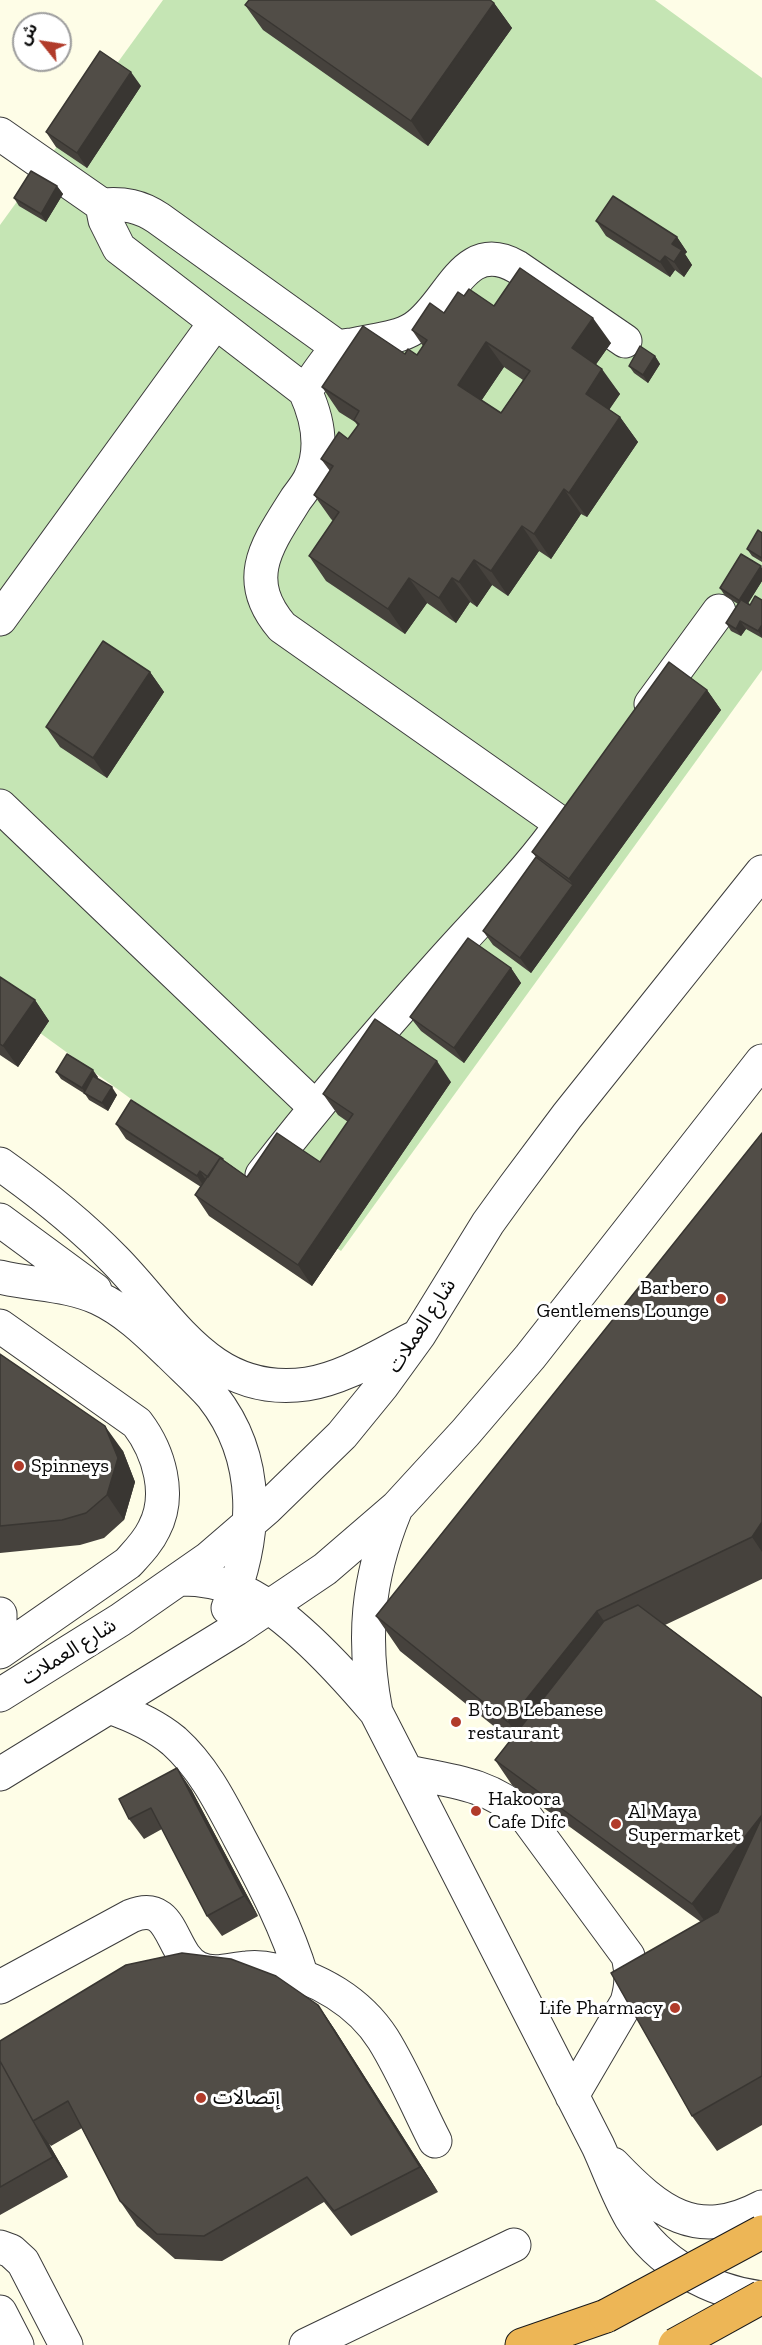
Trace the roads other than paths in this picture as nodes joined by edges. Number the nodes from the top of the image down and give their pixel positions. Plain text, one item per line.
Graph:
1 (0, 134) edge
2 (102, 205) junction
3 (215, 323) junction
4 (625, 341) dead end
5 (339, 348) junction
6 (305, 391) junction
7 (719, 611) dead end
8 (0, 620) edge
9 (630, 731) edge
10 (582, 796) edge
11 (0, 806) edge
12 (562, 824) junction
13 (762, 872) edge
14 (762, 1061) edge
15 (315, 1107) junction
16 (0, 1164) edge
17 (252, 1188) edge
18 (0, 1221) edge
19 (0, 1278) edge
20 (117, 1309) junction
21 (0, 1326) edge
22 (419, 1335) junction
23 (208, 1374) junction
24 (397, 1507) junction
25 (251, 1522) junction
26 (181, 1579) junction
27 (236, 1589) junction
28 (267, 1606) junction
29 (0, 1614) edge
30 (0, 1630) edge
31 (206, 1646) junction
32 (0, 1652) edge
33 (0, 1695) edge
34 (109, 1707) junction
35 (376, 1712) junction
36 (407, 1772) junction
37 (0, 1774) edge
38 (302, 1977) junction
39 (0, 1987) edge
40 (572, 2096) junction
41 (435, 2141) dead end
42 (598, 2146) junction
43 (762, 2207) edge
44 (762, 2232) edge
45 (514, 2245) dead end
46 (0, 2247) edge
47 (762, 2297) edge
48 (0, 2312) edge
49 (606, 2316) junction
50 (17, 2345) edge
51 (66, 2345) edge
52 (306, 2345) edge
53 (522, 2345) edge
54 (554, 2345) edge
55 (675, 2345) edge

1 - 2 street
2 - 3 street
2 - 5 street
3 - 6 street
3 - 8 street
4 - 5 street
5 - 6 street
6 - 12 street
7 - 9 street
10 - 12 street
11 - 15 street
12 - 15 street
13 - 22 street, شارع العملات
14 - 24 street
15 - 17 street
16 - 23 street
18 - 20 street
19 - 20 street
20 - 23 street
21 - 32 street
22 - 23 street
22 - 25 street, شارع العملات
23 - 25 street
24 - 28 street
24 - 35 street
25 - 26 street, شارع العملات
25 - 27 street
26 - 27 street
26 - 33 street, شارع العملات
27 - 28 street
27 - 31 street
28 - 31 street
28 - 35 street
29 - 30 street
31 - 34 street
34 - 37 street
34 - 38 street
35 - 36 street
36 - 40 street
36 - 40 street
38 - 39 street
38 - 41 street
40 - 42 street
42 - 43 street
42 - 47 street
44 - 49 highway, bridge
45 - 52 street
46 - 51 street
47 - 55 highway, bridge
48 - 50 street
49 - 53 highway
49 - 54 highway

